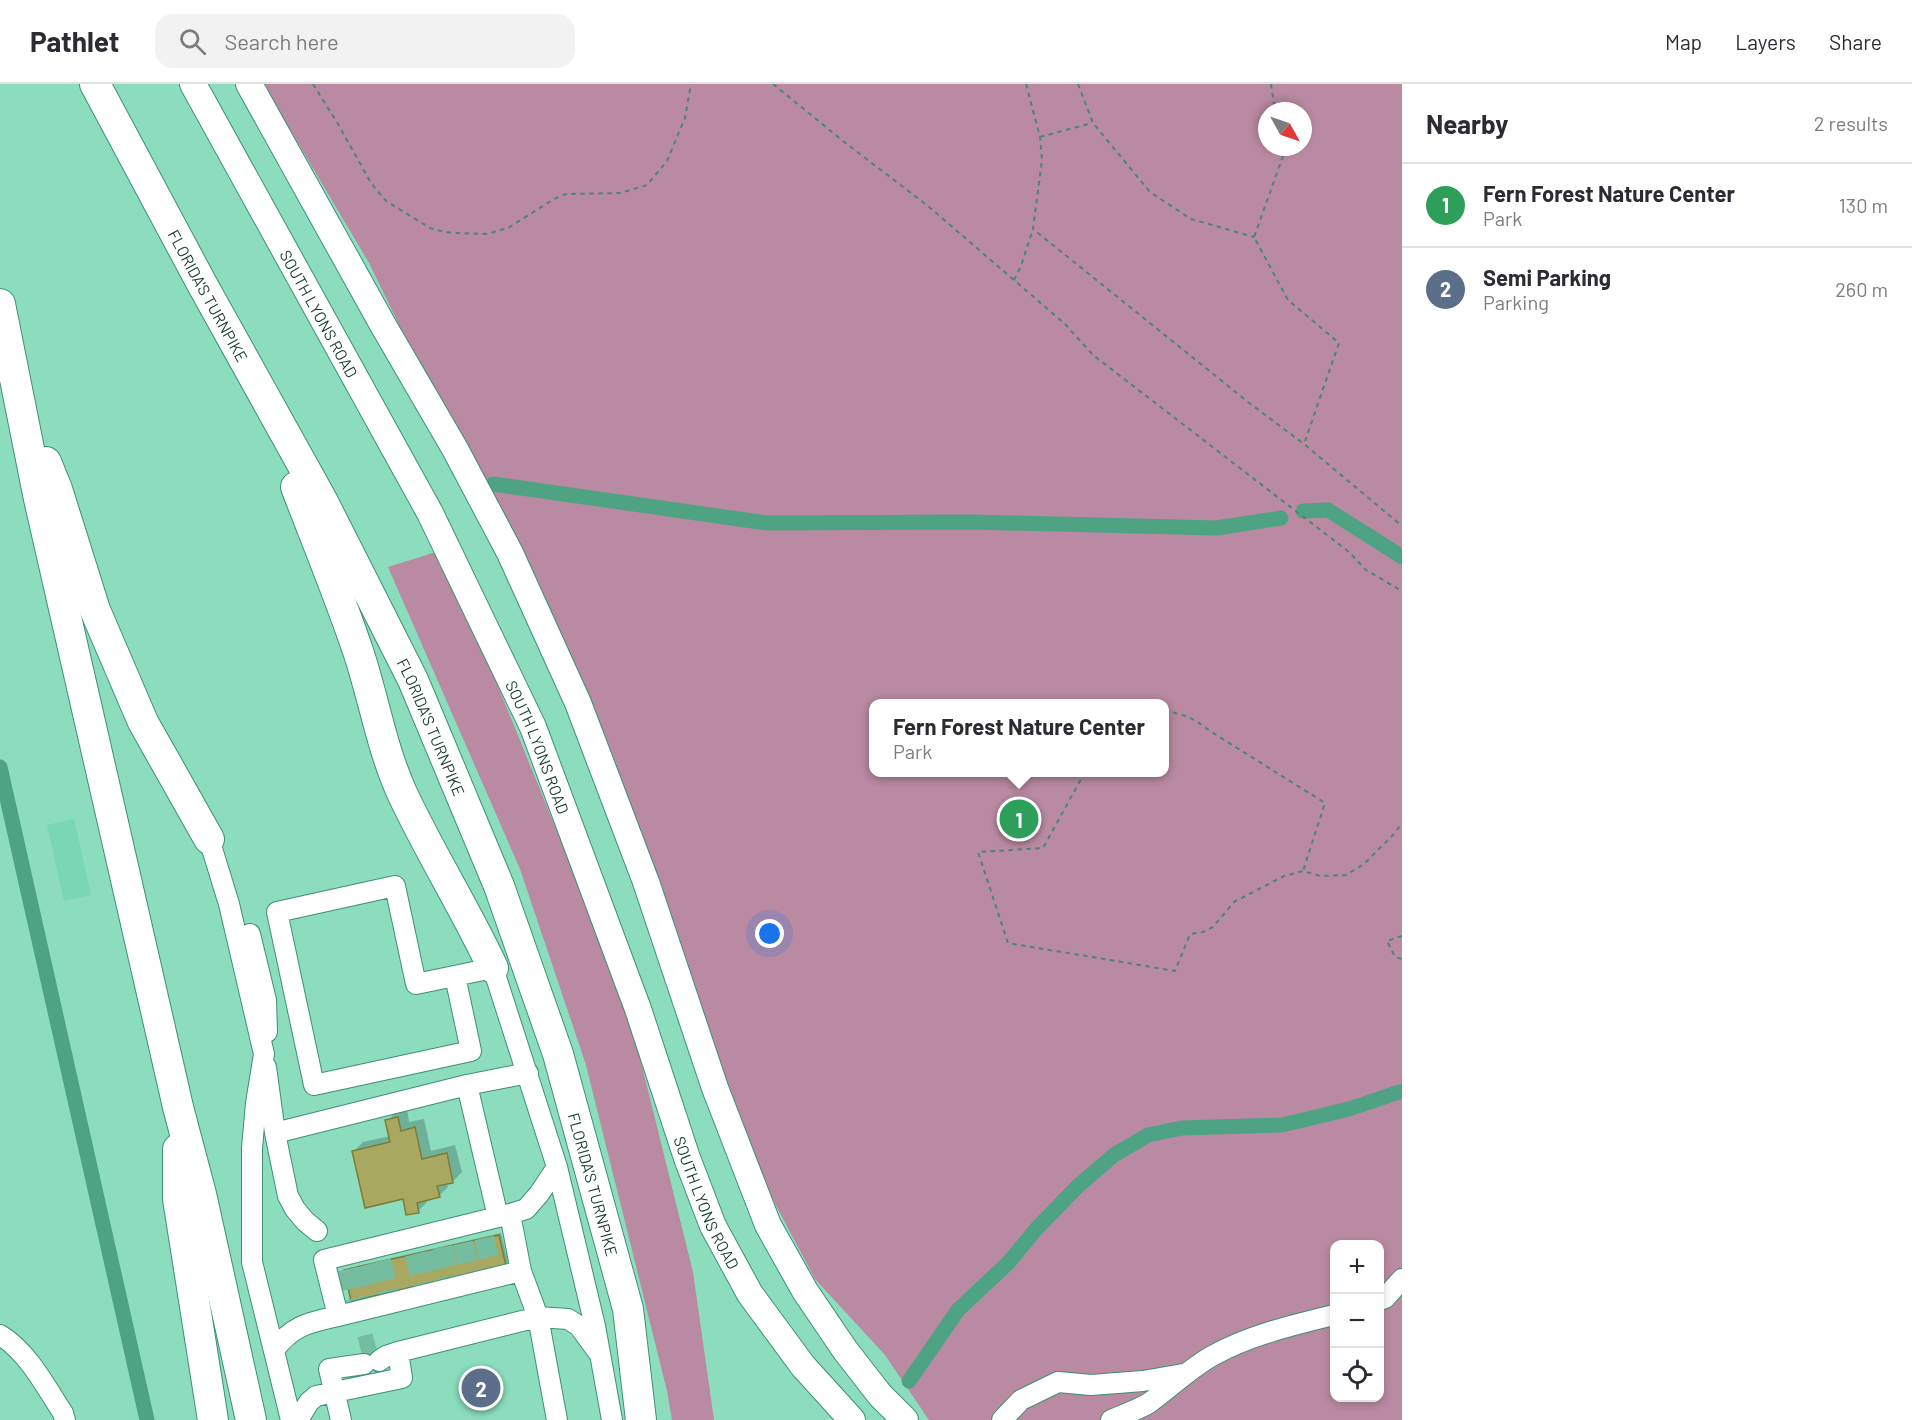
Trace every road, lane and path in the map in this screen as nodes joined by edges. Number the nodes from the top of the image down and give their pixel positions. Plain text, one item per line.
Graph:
1 (95, 84) edge
2 (193, 84) edge
3 (249, 84) edge
4 (313, 84) edge
5 (691, 84) edge
6 (773, 84) edge
7 (1026, 84) edge
8 (1078, 84) edge
9 (1271, 84) edge
10 (1274, 102) edge
11 (1093, 123) junction
12 (1040, 137) junction
13 (1283, 156) edge
14 (1033, 229) junction
15 (1254, 237) junction
16 (1013, 280) junction
17 (0, 304) edge
18 (20, 398) junction
19 (277, 418) junction
20 (1304, 444) junction
21 (1402, 526) edge
22 (1402, 591) edge
23 (1169, 712) edge
24 (1082, 777) edge
25 (1402, 823) edge
26 (209, 839) junction
27 (1303, 871) junction
28 (1402, 936) edge
29 (1402, 959) edge
30 (493, 968) junction
31 (455, 976) junction
32 (294, 994) junction
33 (266, 1000) junction
34 (264, 1054) junction
35 (528, 1073) junction
36 (467, 1084) junction
37 (178, 1107) junction
38 (275, 1133) junction
39 (557, 1167) junction
40 (493, 1224) junction
41 (317, 1231) dead end
42 (503, 1272) junction
43 (1402, 1279) edge
44 (1384, 1298) edge
45 (628, 1310) junction
46 (338, 1316) junction
47 (1330, 1316) edge
48 (538, 1317) junction
49 (0, 1335) edge
50 (274, 1350) junction
51 (601, 1356) junction
52 (373, 1357) junction
53 (1186, 1374) junction
54 (334, 1392) junction
55 (65, 1420) edge
56 (213, 1420) edge
57 (251, 1420) edge
58 (291, 1420) edge
59 (298, 1420) edge
60 (340, 1420) edge
61 (557, 1420) edge
62 (612, 1420) edge
63 (641, 1420) edge
64 (658, 1420) edge
65 (852, 1420) edge
66 (905, 1420) edge
67 (1002, 1420) edge
68 (1111, 1420) edge

1 - 19 highway, FLORIDA'S TURNPIKE
2 - 65 main road, SOUTH LYONS ROAD
3 - 66 main road
4 - 5 path
6 - 16 path
7 - 12 path
8 - 11 path
9 - 10 path
11 - 12 path
11 - 15 path
12 - 14 path
13 - 15 path
14 - 16 path
14 - 20 path
15 - 20 path
16 - 22 path
17 - 18 highway
18 - 26 highway
18 - 37 highway
19 - 30 highway
19 - 45 highway, FLORIDA'S TURNPIKE
20 - 21 path
23 - 27 path
24 - 27 path
25 - 27 path
26 - 33 street
26 - 34 street
28 - 29 path
30 - 31 street
30 - 35 street
31 - 32 street
31 - 32 street
32 - 33 street
33 - 34 street
34 - 38 street
34 - 50 street
35 - 36 street
35 - 39 street
36 - 38 street
36 - 40 street
37 - 56 highway
37 - 57 highway
38 - 41 street
39 - 40 street
39 - 51 street
40 - 42 street
40 - 46 street
42 - 46 street
42 - 48 street
43 - 44 street
45 - 63 highway, FLORIDA'S TURNPIKE
45 - 64 highway
46 - 50 street
47 - 53 street
48 - 51 street
48 - 52 street
48 - 61 street
49 - 55 street
50 - 58 street
51 - 62 street
52 - 54 street
52 - 54 street
53 - 67 street
53 - 68 street
54 - 59 street
54 - 60 street

